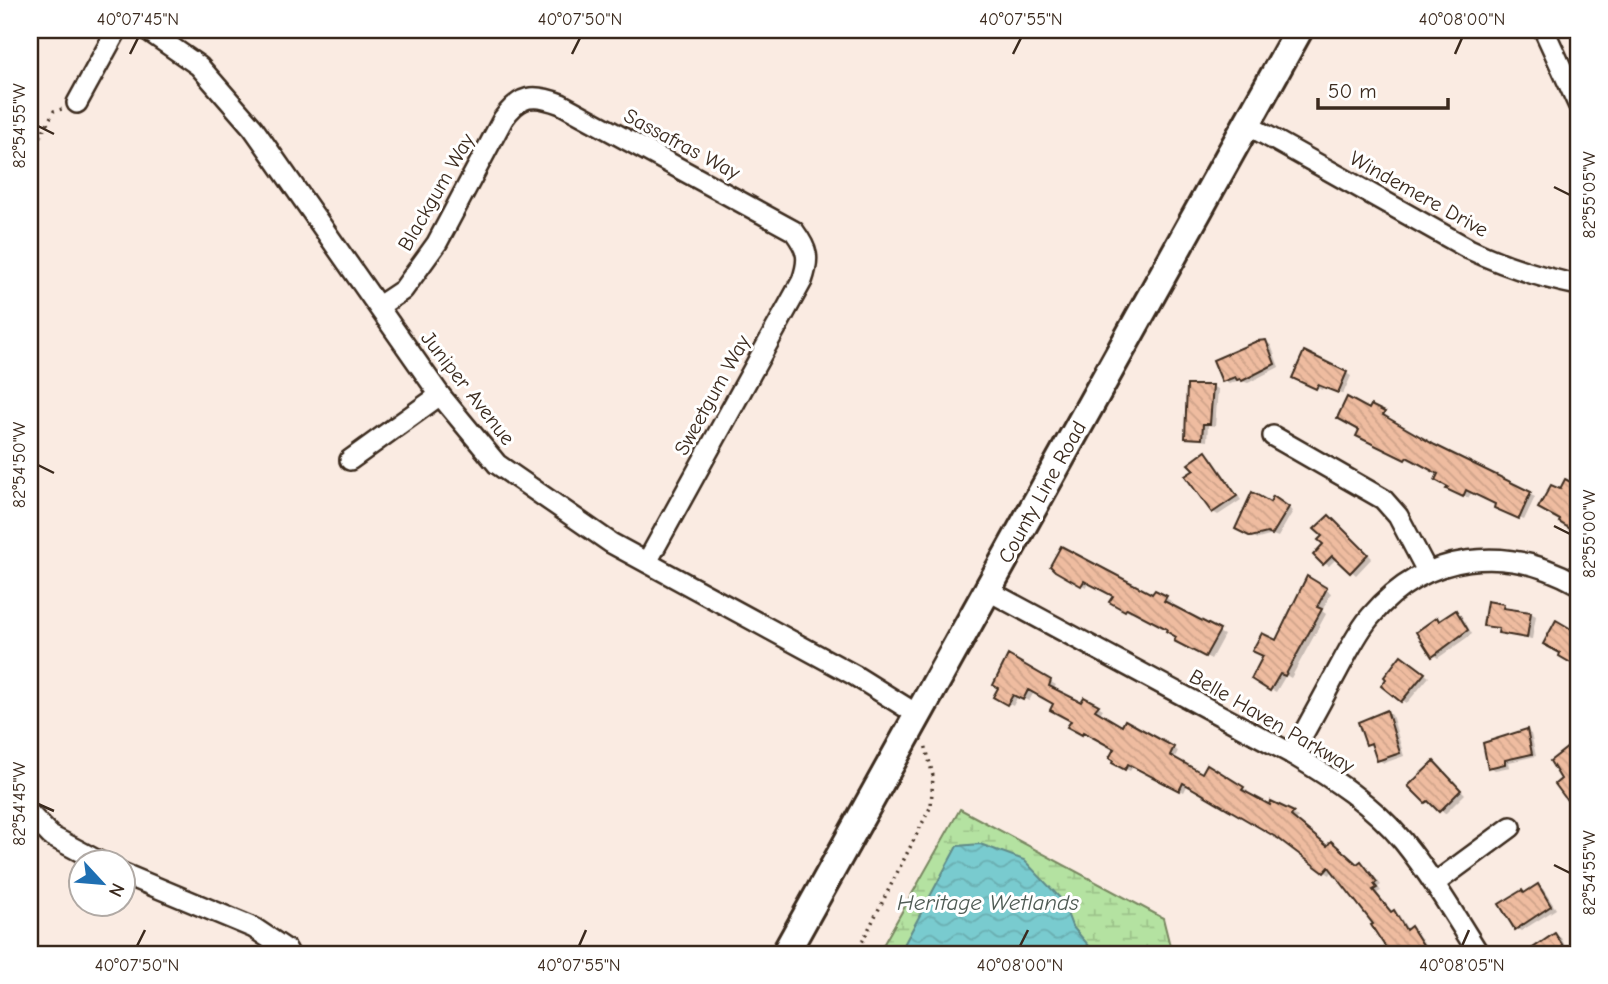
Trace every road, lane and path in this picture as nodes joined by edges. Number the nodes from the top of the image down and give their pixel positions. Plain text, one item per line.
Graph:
1 (117, 30) edge
2 (147, 30) edge
3 (1299, 30) edge
4 (1544, 30) edge
5 (528, 98) joint
6 (77, 103) joint
7 (1578, 104) edge
8 (1246, 124) junction
9 (30, 155) edge
10 (806, 247) joint
11 (1578, 285) edge
12 (379, 306) junction
13 (440, 395) junction
14 (1273, 436) dead end
15 (350, 460) dead end
16 (647, 562) junction
17 (1427, 572) junction
18 (1578, 584) edge
19 (988, 590) junction
20 (918, 715) junction
21 (1292, 754) junction
22 (30, 814) edge
23 (1511, 827) dead end
24 (74, 848) edge
25 (136, 879) edge
26 (1435, 883) junction
27 (289, 954) edge
28 (785, 954) edge
29 (856, 954) edge
30 (1479, 954) edge

1 - 6 street
2 - 12 street, Juniper Avenue
3 - 8 main road, County Line Road
4 - 7 street
5 - 10 street, Sassafras Way
5 - 12 street, Blackgum Way
6 - 9 path
8 - 11 street, Windemere Drive
8 - 19 main road, County Line Road
10 - 16 street, Sweetgum Way
12 - 13 street, Juniper Avenue
13 - 15 street
13 - 16 street, Juniper Avenue
14 - 17 street
16 - 20 street, Juniper Avenue
17 - 18 street
17 - 21 street
19 - 20 main road, County Line Road
19 - 21 street, Belle Haven Parkway
20 - 28 main road, County Line Road
20 - 29 path
21 - 26 street, Belle Haven Parkway
22 - 24 street
23 - 26 street
25 - 27 street
26 - 30 street, Belle Haven Parkway

